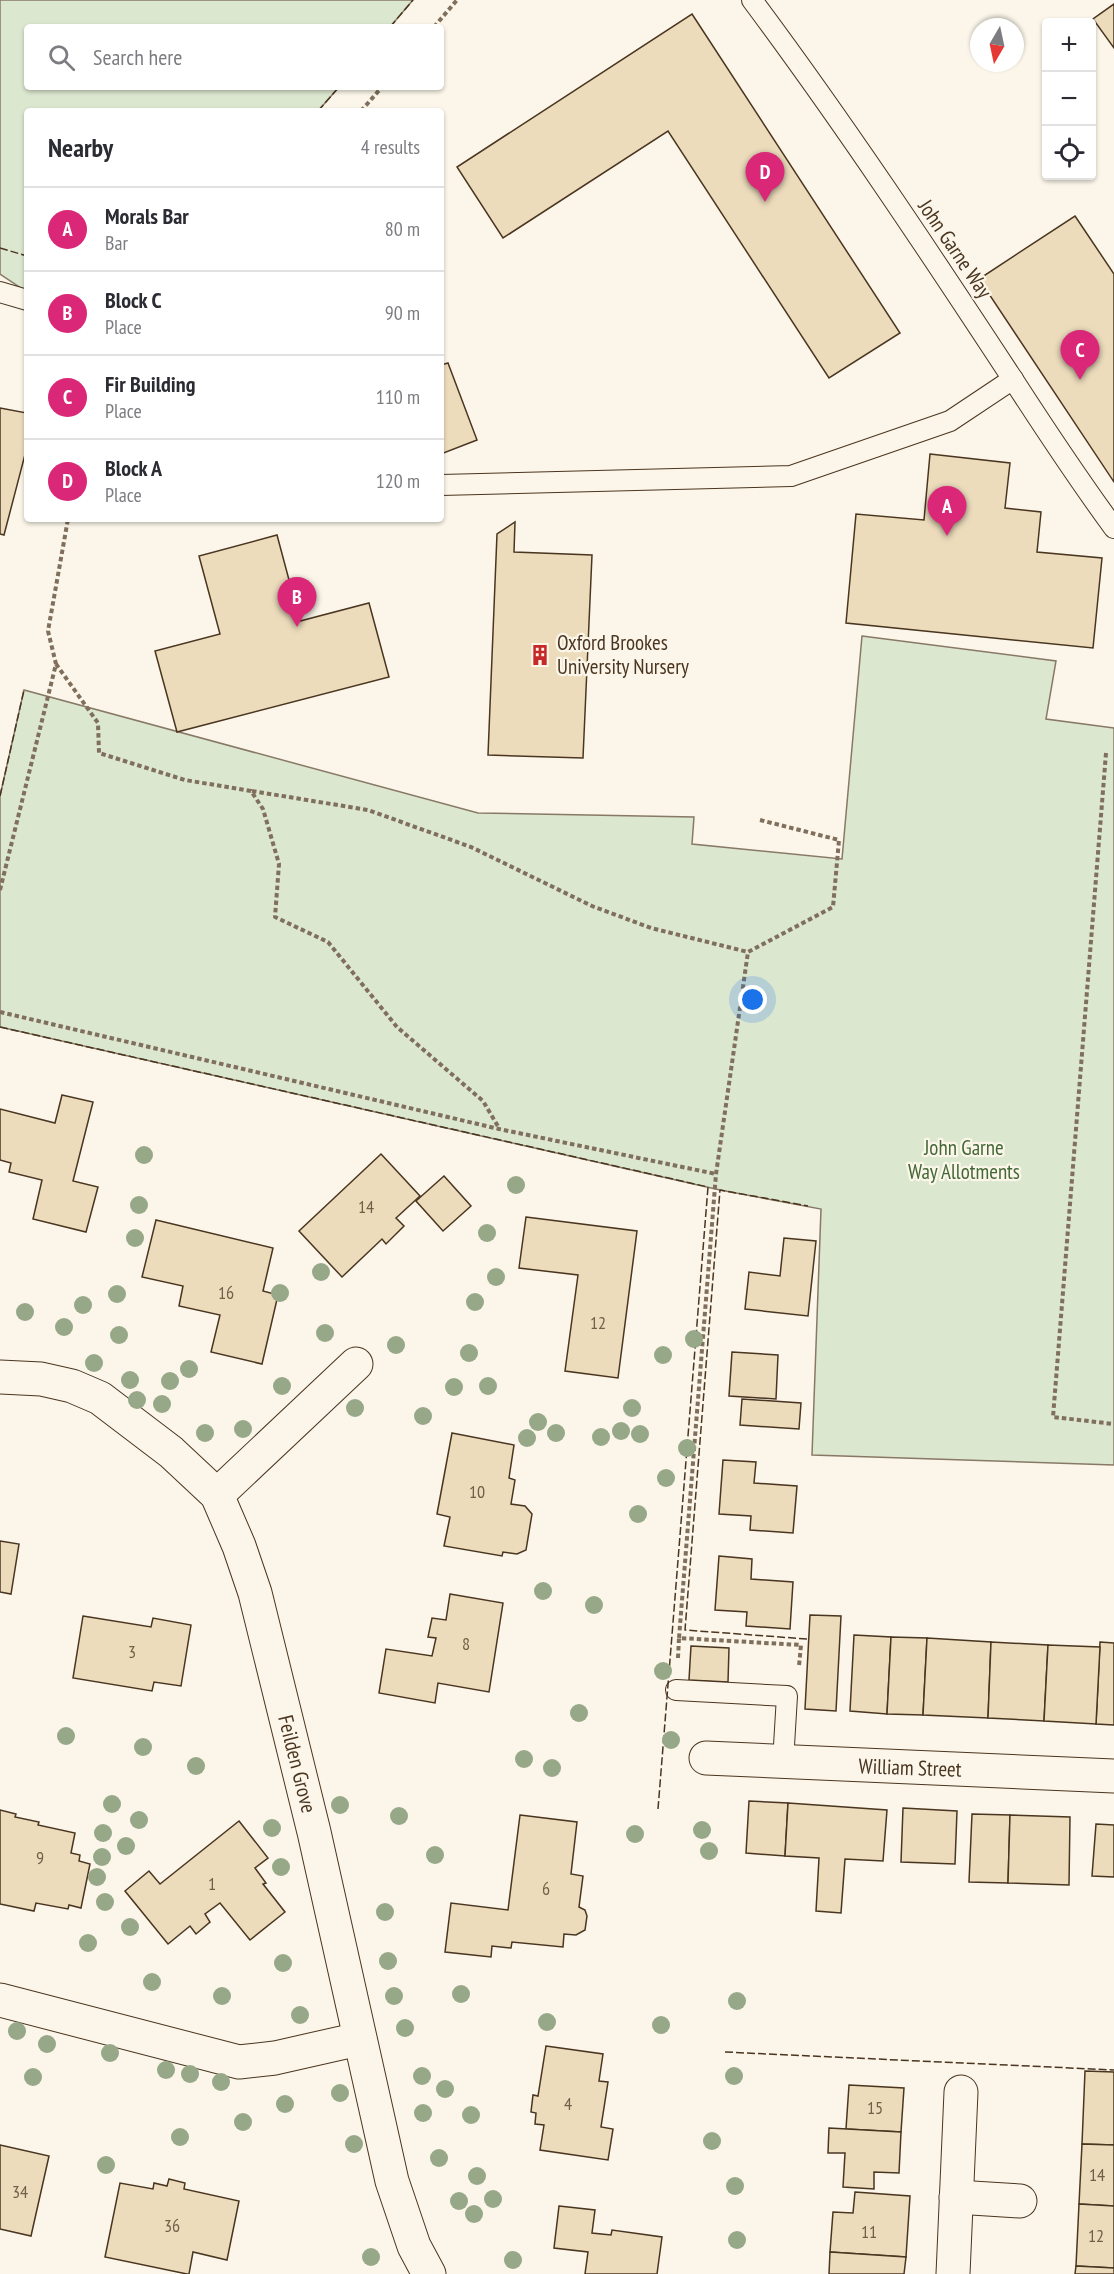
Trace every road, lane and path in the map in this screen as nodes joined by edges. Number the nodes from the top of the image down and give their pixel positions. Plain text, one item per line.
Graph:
1 (457, 0) edge
2 (752, 0) edge
3 (437, 24) edge
4 (379, 90) edge
5 (364, 108) edge
6 (0, 292) edge
7 (24, 299) edge
8 (1013, 379) junction
9 (444, 485) edge
10 (67, 522) edge
11 (1114, 528) edge
12 (56, 664) junction
13 (1106, 753) dead end
14 (251, 791) junction
15 (760, 820) dead end
16 (0, 890) edge
17 (747, 952) junction
18 (0, 1012) edge
19 (499, 1129) junction
20 (716, 1174) junction
21 (356, 1364) dead end
22 (0, 1377) edge
23 (1114, 1424) edge
24 (217, 1495) junction
25 (799, 1668) dead end
26 (676, 1690) dead end
27 (706, 1758) dead end
28 (783, 1762) junction
29 (1114, 1776) edge
30 (0, 2000) edge
31 (359, 2039) junction
32 (961, 2092) dead end
33 (956, 2197) junction
34 (1020, 2201) dead end
35 (429, 2274) edge
36 (953, 2274) edge

1 - 3 path
2 - 8 lane, John Garne Way
4 - 5 path
6 - 7 lane
8 - 9 lane
8 - 11 lane, John Garne Way
10 - 12 path
12 - 14 path
12 - 16 path
13 - 23 path
14 - 17 path
14 - 19 path
15 - 17 path
17 - 20 path
18 - 19 path
19 - 20 path
20 - 25 path
21 - 24 street
22 - 24 street, Feilden Grove
24 - 31 street, Feilden Grove
26 - 28 lane
27 - 28 street, William Street
28 - 29 street, William Street
30 - 31 street
31 - 35 street, Feilden Grove
32 - 33 street
33 - 34 street
33 - 36 street

